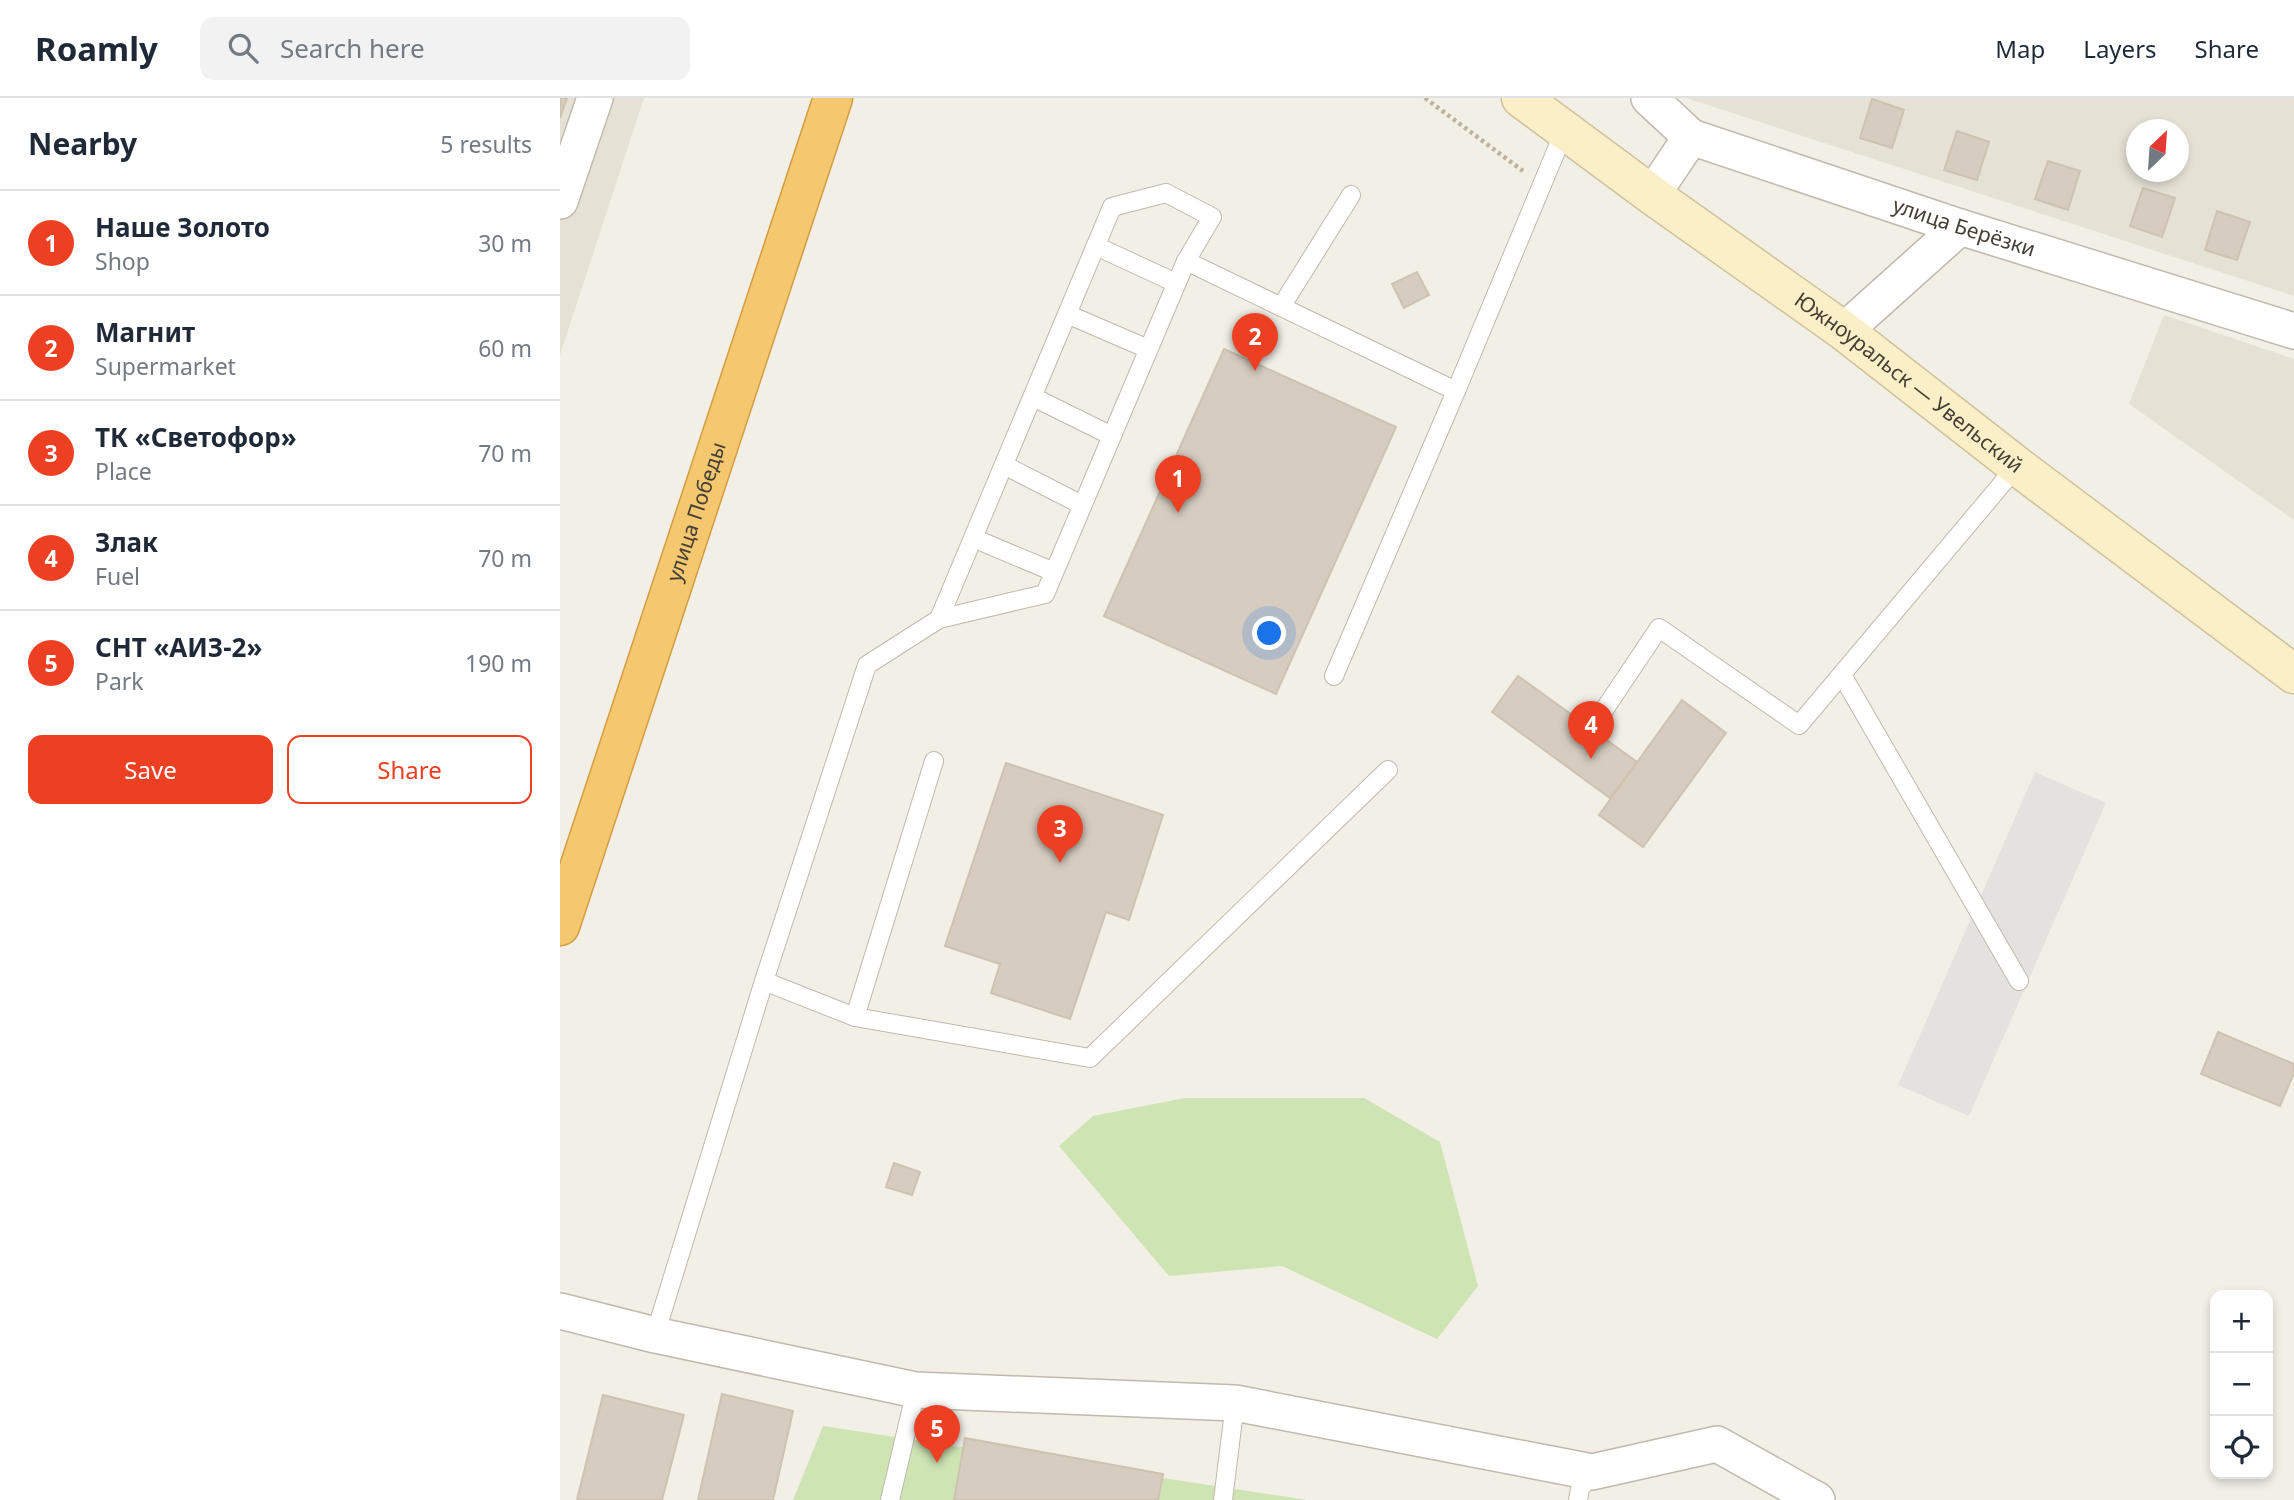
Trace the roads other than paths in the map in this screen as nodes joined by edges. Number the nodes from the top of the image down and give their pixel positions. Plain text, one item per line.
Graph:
1 (595, 98) edge
2 (833, 98) edge
3 (1521, 98) edge
4 (1649, 98) edge
5 (1564, 132) junction
6 (1690, 137) junction
7 (1351, 195) dead end
8 (1652, 195) junction
9 (560, 201) edge
10 (1960, 227) junction
11 (1096, 246) junction
12 (1185, 261) junction
13 (1176, 283) junction
14 (1280, 307) junction
15 (1067, 314) junction
16 (1844, 331) junction
17 (2294, 331) edge
18 (1148, 349) junction
19 (1456, 391) junction
20 (1032, 397) junction
21 (1112, 436) junction
22 (1004, 465) junction
23 (2017, 466) junction
24 (1082, 505) junction
25 (973, 538) junction
26 (1054, 572) junction
27 (939, 619) junction
28 (2294, 674) edge
29 (1842, 675) junction
30 (1334, 676) dead end
31 (1596, 722) dead end
32 (934, 761) dead end
33 (1388, 770) dead end
34 (560, 926) edge
35 (764, 981) junction
36 (2019, 981) dead end
37 (855, 1017) junction
38 (560, 1311) edge
39 (655, 1335) junction
40 (916, 1390) junction
41 (1235, 1403) junction
42 (1585, 1486) edge
43 (890, 1500) edge
44 (1223, 1500) edge
45 (1817, 1500) edge

1 - 9 street
2 - 34 highway, улица Победы
3 - 5 street, Южноуральск — Увельский
4 - 6 street, улица Берёзки
5 - 8 street, Южноуральск — Увельский
5 - 19 lane
6 - 8 street
6 - 10 street, улица Берёзки
7 - 14 lane
8 - 16 street, Южноуральск — Увельский
10 - 16 street
10 - 17 street, улица Берёзки
11 - 12 lane
11 - 13 lane
11 - 15 lane
12 - 13 lane
12 - 14 lane
13 - 18 lane
14 - 19 lane
15 - 18 lane
15 - 20 lane
16 - 23 street, Южноуральск — Увельский
18 - 21 lane
19 - 30 lane
20 - 21 lane
20 - 22 lane
21 - 24 lane
22 - 24 lane
22 - 25 lane
23 - 28 street, Южноуральск — Увельский
23 - 29 lane
24 - 26 lane
25 - 26 lane
25 - 27 lane
26 - 27 lane
27 - 35 lane
29 - 31 lane
29 - 36 lane
32 - 37 lane
33 - 37 lane
35 - 37 lane
35 - 39 lane
38 - 39 street
39 - 40 street
40 - 41 street
40 - 43 lane
41 - 42 street
41 - 44 lane
42 - 45 street

